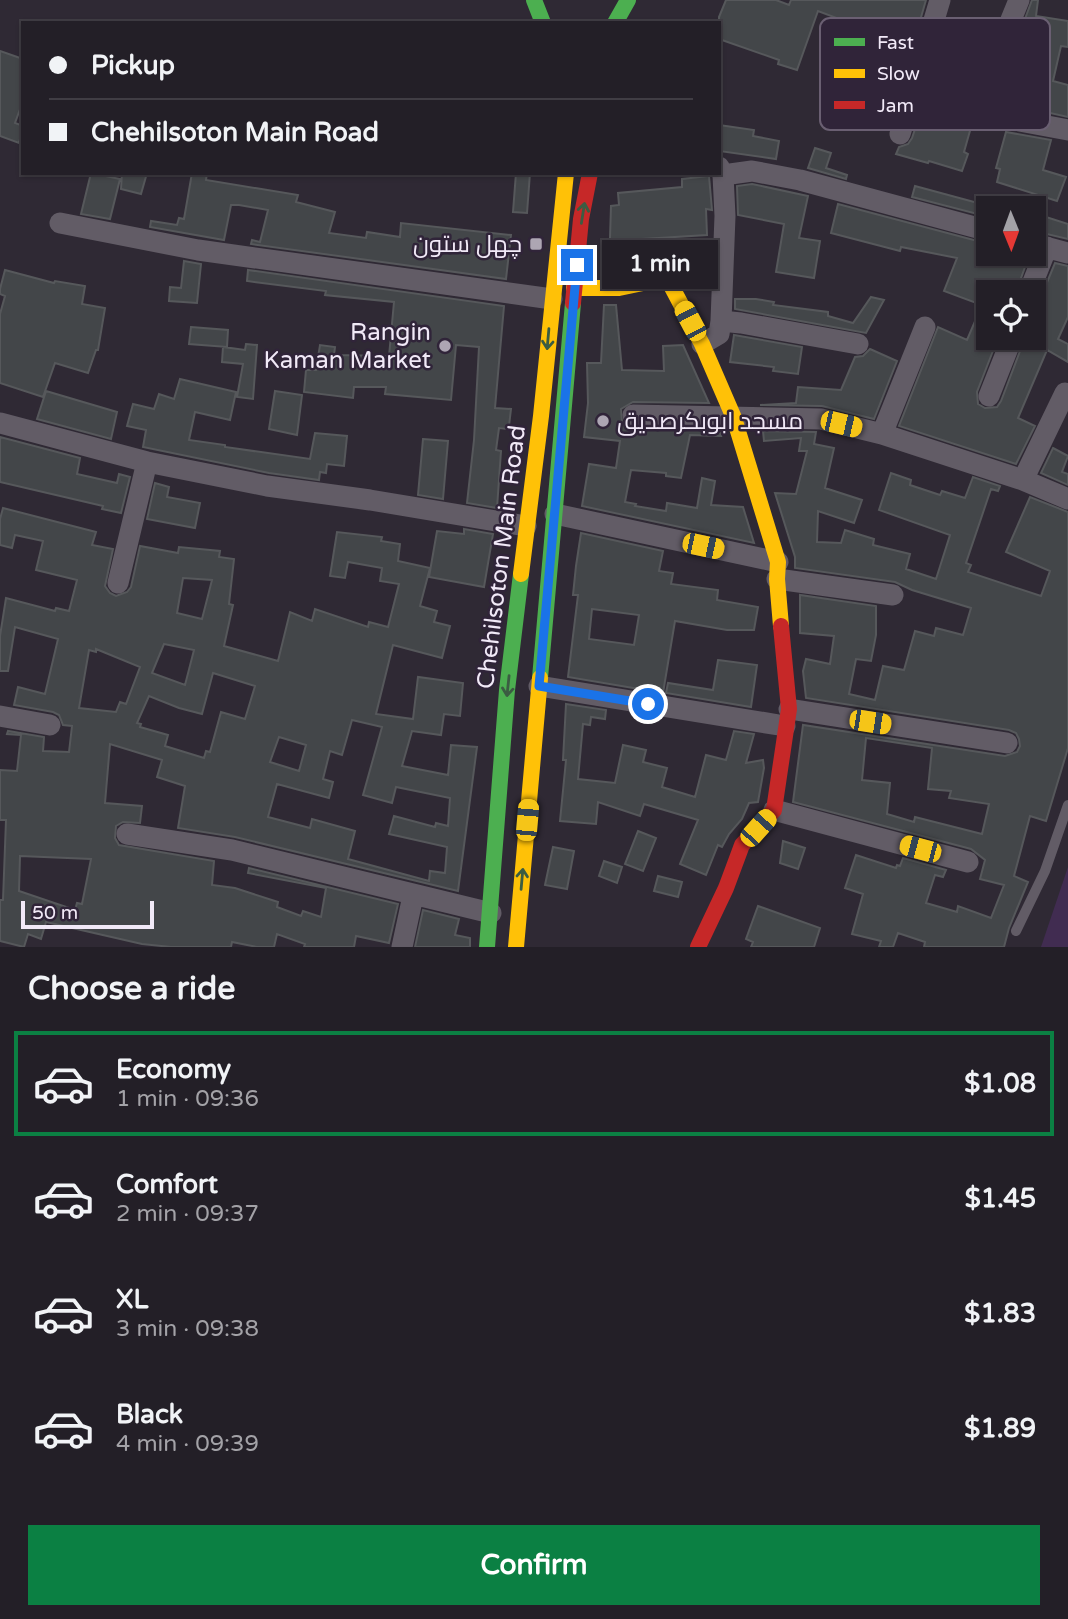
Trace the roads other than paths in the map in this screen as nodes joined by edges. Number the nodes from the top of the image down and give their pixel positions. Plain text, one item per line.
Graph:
1 (534, 0) edge
2 (628, 0) edge
3 (940, 0) edge
4 (1019, 0) edge
5 (935, 18) edge
6 (1012, 18) edge
7 (542, 21) edge
8 (616, 21) edge
9 (1050, 127) edge
10 (901, 130) edge
11 (1068, 130) edge
12 (900, 134) dead end
13 (721, 171) edge
14 (566, 175) edge
15 (590, 175) edge
16 (60, 223) dead end
17 (976, 227) edge
18 (1046, 247) edge
19 (1068, 253) edge
20 (575, 288) junction
21 (552, 299) junction
22 (721, 321) junction
23 (925, 327) dead end
24 (702, 344) junction
25 (858, 344) dead end
26 (1007, 350) edge
27 (1065, 393) dead end
28 (989, 396) dead end
29 (634, 415) dead end
30 (734, 418) junction
31 (0, 423) edge
32 (882, 434) junction
33 (148, 462) junction
34 (1023, 480) junction
35 (1068, 499) edge
36 (555, 514) junction
37 (526, 526) junction
38 (777, 570) junction
39 (118, 583) dead end
40 (893, 595) dead end
41 (539, 686) junction
42 (0, 716) edge
43 (787, 717) junction
44 (50, 725) dead end
45 (1007, 743) dead end
46 (1068, 805) edge
47 (774, 810) junction
48 (127, 834) dead end
49 (968, 862) dead end
50 (413, 896) junction
51 (491, 913) junction
52 (1016, 932) dead end
53 (402, 947) edge
54 (487, 947) edge
55 (516, 947) edge
56 (698, 947) edge

1 - 7 main road
2 - 8 main road
3 - 5 street
4 - 6 street
9 - 11 street
10 - 12 street
13 - 17 street
13 - 22 street
14 - 21 main road, Chehilsoton Main Road
20 -> 15 main road, Chehilsoton Main Road
16 - 21 street
18 - 19 street
20 - 24 main road
20 - 36 main road, Chehilsoton Main Road
21 -> 37 main road, Chehilsoton Main Road
22 - 24 street
22 - 25 street
23 - 32 street
24 - 30 main road
26 - 28 street
27 - 34 street
29 - 30 street
30 - 32 street
30 - 38 main road
31 - 33 street
32 - 34 street
33 - 37 street
33 - 39 street
34 - 35 street
36 - 38 street
36 - 41 main road, Chehilsoton Main Road
37 -> 51 main road, Chehilsoton Main Road
38 - 40 street
38 - 43 main road
41 - 43 street
55 -> 41 main road, Chehilsoton Main Road
42 - 44 street
43 - 45 street
43 - 47 main road
46 - 52 lane
47 - 49 street
47 - 56 main road
48 - 50 street
50 - 51 street
50 - 53 street
51 - 54 main road, Chehilsoton Main Road

